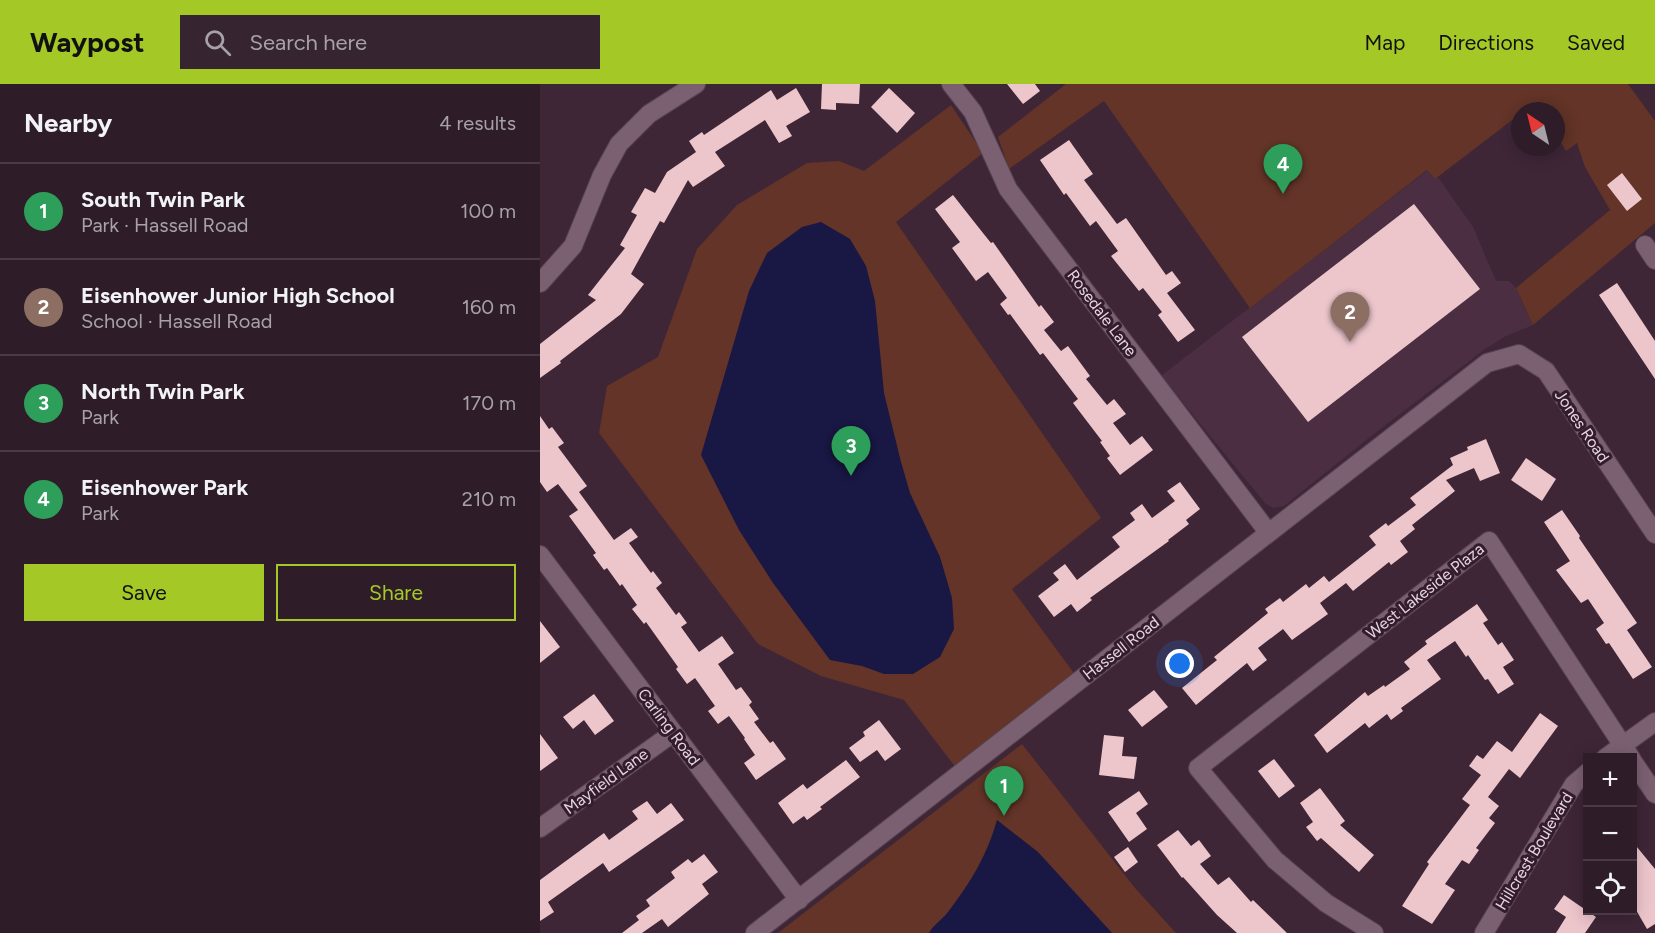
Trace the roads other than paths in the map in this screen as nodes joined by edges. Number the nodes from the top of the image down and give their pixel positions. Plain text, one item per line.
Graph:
1 (696, 84) edge
2 (951, 84) edge
3 (540, 283) edge
4 (1487, 363) joint
5 (1268, 532) junction
6 (1655, 534) edge
7 (540, 556) edge
8 (1655, 722) edge
9 (673, 733) junction
10 (1627, 753) edge
11 (1629, 753) edge
12 (1637, 767) edge
13 (1583, 776) edge
14 (1655, 794) edge
15 (540, 828) edge
16 (799, 900) junction
17 (755, 933) edge
18 (1374, 933) edge
19 (1484, 933) edge

1 - 3 street
2 - 5 street, Rosedale Lane
4 - 5 street, Hassell Road
4 - 6 street, Jones Road
5 - 16 street, Hassell Road
7 - 9 street, Carling Road
8 - 11 street
9 - 15 street, Mayfield Lane
9 - 16 street, Carling Road
10 - 18 street, West Lakeside Plaza
12 - 14 street
13 - 19 street, Hillcrest Boulevard
16 - 17 street, Hassell Road

